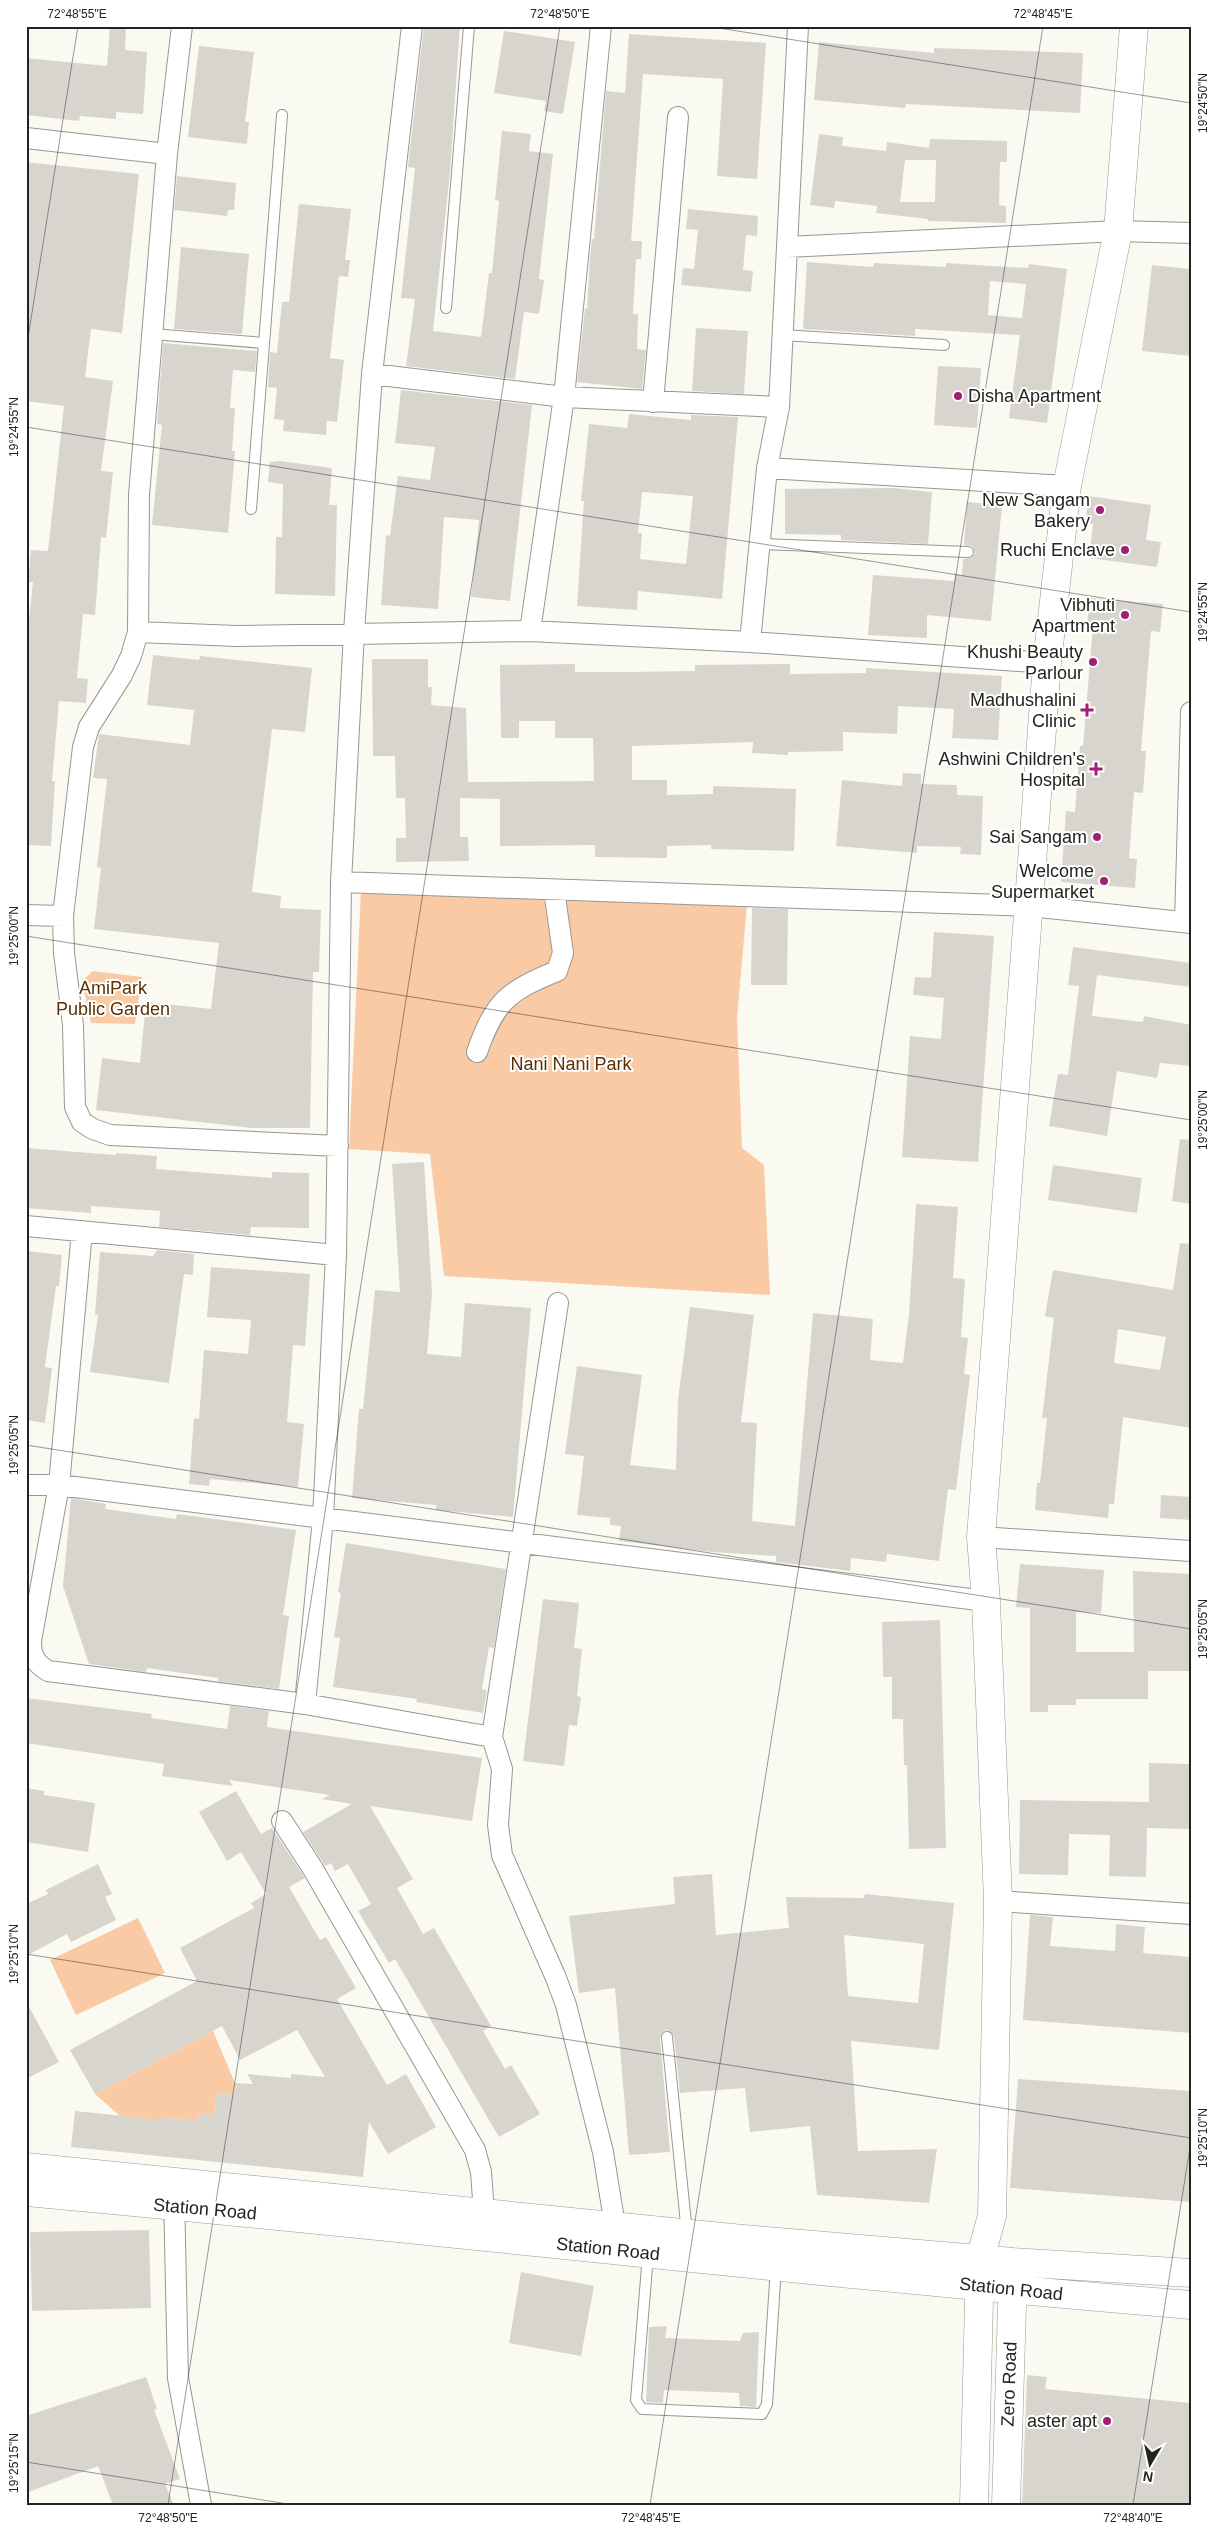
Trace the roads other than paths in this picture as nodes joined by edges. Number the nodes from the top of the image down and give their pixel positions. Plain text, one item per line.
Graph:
1 (182, 26) edge
2 (412, 26) edge
3 (469, 26) edge
4 (602, 26) edge
5 (798, 26) edge
6 (1134, 26) edge
7 (282, 115) dead end
8 (678, 117) dead end
9 (26, 138) edge
10 (167, 154) junction
11 (1118, 231) junction
12 (1191, 233) edge
13 (787, 247) junction
14 (446, 308) dead end
15 (152, 334) junction
16 (782, 335) junction
17 (264, 343) junction
18 (944, 345) dead end
19 (372, 374) junction
20 (564, 398) junction
21 (653, 402) junction
22 (779, 407) junction
23 (767, 468) junction
24 (1067, 486) junction
25 (251, 509) dead end
26 (761, 544) junction
27 (968, 552) dead end
28 (530, 631) junction
29 (138, 632) junction
30 (354, 632) junction
31 (750, 642) junction
32 (1047, 663) junction
33 (1191, 712) edge
34 (341, 882) junction
35 (554, 890) junction
36 (1030, 906) junction
37 (26, 915) edge
38 (63, 916) junction
39 (1188, 923) edge
40 (477, 1052) dead end
41 (338, 1146) junction
42 (26, 1226) edge
43 (82, 1231) junction
44 (336, 1255) junction
45 (558, 1303) dead end
46 (26, 1484) edge
47 (59, 1484) junction
48 (323, 1518) junction
49 (981, 1537) junction
50 (521, 1542) junction
51 (1191, 1551) edge
52 (986, 1601) junction
53 (305, 1704) junction
54 (492, 1737) junction
55 (282, 1821) dead end
56 (998, 1901) junction
57 (1191, 1914) edge
58 (667, 2037) dead end
59 (26, 2167) edge
60 (26, 2192) edge
61 (174, 2194) junction
62 (992, 2216) junction
63 (485, 2225) junction
64 (687, 2234) junction
65 (617, 2239) junction
66 (648, 2253) junction
67 (980, 2259) junction
68 (1013, 2262) junction
69 (776, 2266) junction
70 (1191, 2273) edge
71 (978, 2286) junction
72 (1013, 2290) junction
73 (1191, 2305) edge
74 (201, 2505) edge
75 (974, 2505) edge
76 (1006, 2505) edge

1 - 10 street
2 - 19 street
3 - 14 lane
4 - 20 street
5 - 13 street
6 - 11 street
7 - 17 lane
8 - 21 street
9 - 10 street
10 - 15 street
11 - 12 street
11 - 13 street
11 - 24 street
13 - 16 street
15 - 17 lane
15 - 29 street
16 - 18 lane
16 - 22 street
17 - 25 lane
19 - 20 street
19 - 30 street
20 - 21 street
20 - 28 street
21 - 22 street
22 - 23 street
23 - 24 street
23 - 26 street
24 - 32 street
26 - 27 lane
26 - 31 street
28 - 30 street
28 - 31 street
29 - 30 street
29 - 38 street
30 - 34 street
31 - 32 street
32 - 36 street
33 - 39 street
34 - 35 street
34 - 41 street
35 - 36 street
35 - 40 street
36 - 39 street
36 - 49 street
37 - 38 street
38 - 41 street
41 - 44 street
42 - 43 street
43 - 44 street
43 - 47 street
44 - 48 street
45 - 50 street
46 - 47 street
47 - 48 street
47 - 53 street
48 - 50 street
48 - 53 street
49 - 51 street
49 - 52 street
50 - 52 street
50 - 54 street
52 - 56 street
53 - 54 street
54 - 65 street
55 - 63 street
56 - 57 street
56 - 62 street
58 - 64 lane
59 - 61 street, Station Road
60 - 61 street, Station Road
61 - 63 street, Station Road
61 - 74 street
62 - 67 street, Zero Road
62 - 68 street
63 - 65 street, Station Road
64 - 65 street, Station Road
64 - 67 street, Station Road
65 - 66 street, Station Road
66 - 69 street, Station Road
66 - 69 lane
67 - 68 street, Station Road
67 - 71 street, Zero Road
68 - 70 street, Station Road
68 - 72 street, Zero Road
69 - 71 street, Station Road
71 - 72 street, Station Road
71 - 75 street, Zero Road
72 - 73 street, Station Road
72 - 76 street, Zero Road

